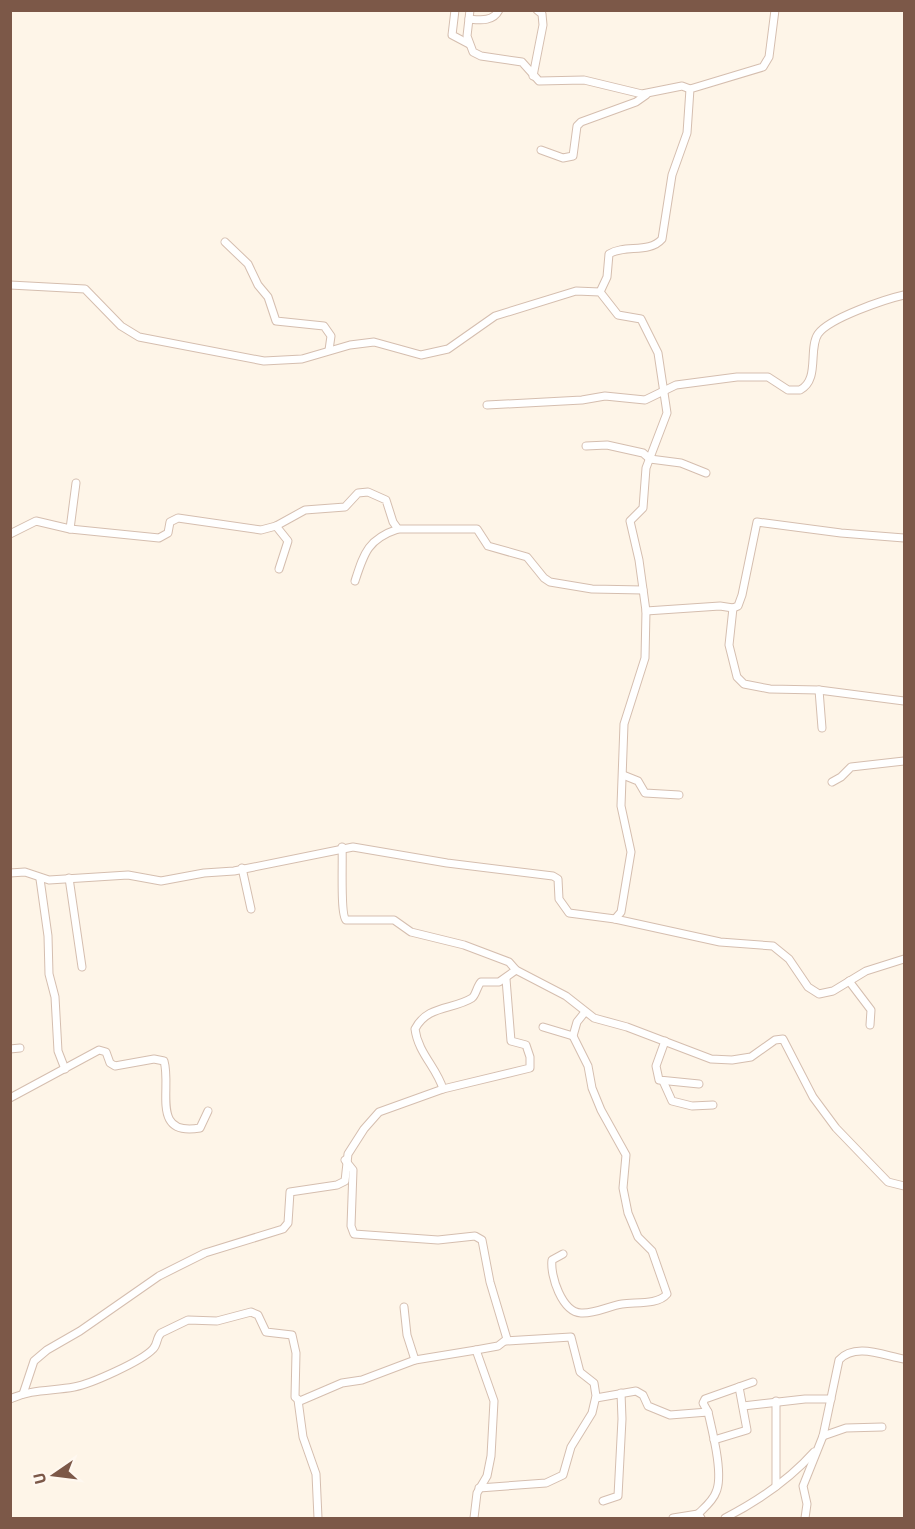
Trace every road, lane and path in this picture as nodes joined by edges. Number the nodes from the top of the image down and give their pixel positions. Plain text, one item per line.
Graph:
1 (455, 10) edge
2 (470, 10) edge
3 (499, 10) edge
4 (537, 10) edge
5 (775, 10) edge
6 (469, 20) junction
7 (469, 44) junction
8 (533, 76) junction
9 (690, 89) junction
10 (648, 93) junction
11 (542, 150) dead end
12 (225, 242) dead end
13 (10, 285) edge
14 (600, 292) junction
15 (904, 296) edge
16 (329, 350) junction
17 (662, 389) junction
18 (487, 405) dead end
19 (586, 446) dead end
20 (650, 459) junction
21 (706, 473) dead end
22 (76, 483) dead end
23 (276, 526) junction
24 (70, 529) junction
25 (398, 529) junction
26 (10, 534) edge
27 (904, 538) edge
28 (279, 569) dead end
29 (355, 582) dead end
30 (644, 590) junction
31 (733, 608) junction
32 (646, 611) junction
33 (819, 690) junction
34 (904, 700) edge
35 (822, 728) dead end
36 (904, 761) edge
37 (623, 775) junction
38 (832, 782) dead end
39 (679, 795) dead end
40 (342, 847) junction
41 (242, 868) junction
42 (10, 873) edge
43 (69, 878) junction
44 (40, 879) junction
45 (251, 909) dead end
46 (615, 920) junction
47 (904, 958) edge
48 (82, 967) dead end
49 (516, 970) junction
50 (506, 979) junction
51 (849, 981) junction
52 (585, 1012) junction
53 (870, 1025) dead end
54 (543, 1027) dead end
55 (573, 1036) junction
56 (664, 1041) junction
57 (20, 1048) dead end
58 (10, 1049) edge
59 (65, 1069) junction
60 (663, 1081) junction
61 (699, 1084) dead end
62 (443, 1089) junction
63 (10, 1098) edge
64 (713, 1105) dead end
65 (208, 1111) dead end
66 (345, 1160) junction
67 (904, 1186) edge
68 (563, 1254) dead end
69 (404, 1307) dead end
70 (506, 1341) junction
71 (476, 1350) junction
72 (904, 1359) edge
73 (415, 1360) junction
74 (753, 1382) dead end
75 (739, 1387) junction
76 (621, 1393) junction
77 (23, 1394) junction
78 (596, 1398) junction
79 (10, 1399) edge
80 (831, 1399) junction
81 (298, 1400) junction
82 (776, 1401) junction
83 (743, 1406) junction
84 (708, 1412) junction
85 (882, 1427) dead end
86 (823, 1436) junction
87 (714, 1440) junction
88 (820, 1444) junction
89 (776, 1486) junction
90 (479, 1488) junction
91 (603, 1501) dead end
92 (700, 1516) edge
93 (318, 1518) edge
94 (474, 1518) edge
95 (673, 1518) edge
96 (725, 1518) edge
97 (805, 1518) edge

1 - 7 street
2 - 6 street
3 - 6 street
4 - 8 street
5 - 9 street
6 - 7 street
7 - 8 street
8 - 10 street
9 - 10 street
9 - 14 street
10 - 11 street
12 - 16 street
13 - 16 street
14 - 16 street
14 - 17 street
15 - 17 street
17 - 18 street
17 - 20 street
19 - 20 street
20 - 21 street
20 - 30 street
22 - 24 street
23 - 24 street
23 - 25 street
23 - 28 street
24 - 26 street
25 - 29 street
25 - 30 street
27 - 31 street
30 - 32 street
31 - 32 street
31 - 33 street
32 - 37 street
33 - 34 street
33 - 35 street
36 - 38 street
37 - 39 street
37 - 46 street
40 - 41 street
40 - 46 street
40 - 49 street
41 - 43 street
41 - 45 street
42 - 44 street
43 - 44 street
43 - 48 street
44 - 59 street
46 - 51 street
47 - 51 street
49 - 50 street
49 - 52 street
50 - 62 street
50 - 62 street
51 - 53 street
52 - 55 street
52 - 56 street
54 - 55 street
55 - 68 street
56 - 60 street
56 - 67 street
57 - 58 street
59 - 63 street
59 - 65 street
60 - 61 street
60 - 64 street
62 - 66 street
66 - 70 street
66 - 77 street
69 - 73 street
70 - 71 street
70 - 78 street
71 - 73 street
71 - 90 street
72 - 80 street
73 - 81 street
74 - 75 street
75 - 83 street
75 - 84 street
76 - 78 street
76 - 84 street
76 - 91 street
77 - 79 street
77 - 81 street
78 - 90 street
80 - 82 street
80 - 86 street
81 - 93 street
82 - 83 street
82 - 89 street
83 - 87 street
84 - 87 street
85 - 86 street
86 - 88 street
87 - 92 street
88 - 89 street
88 - 97 street
89 - 96 street
90 - 94 street
92 - 95 street

